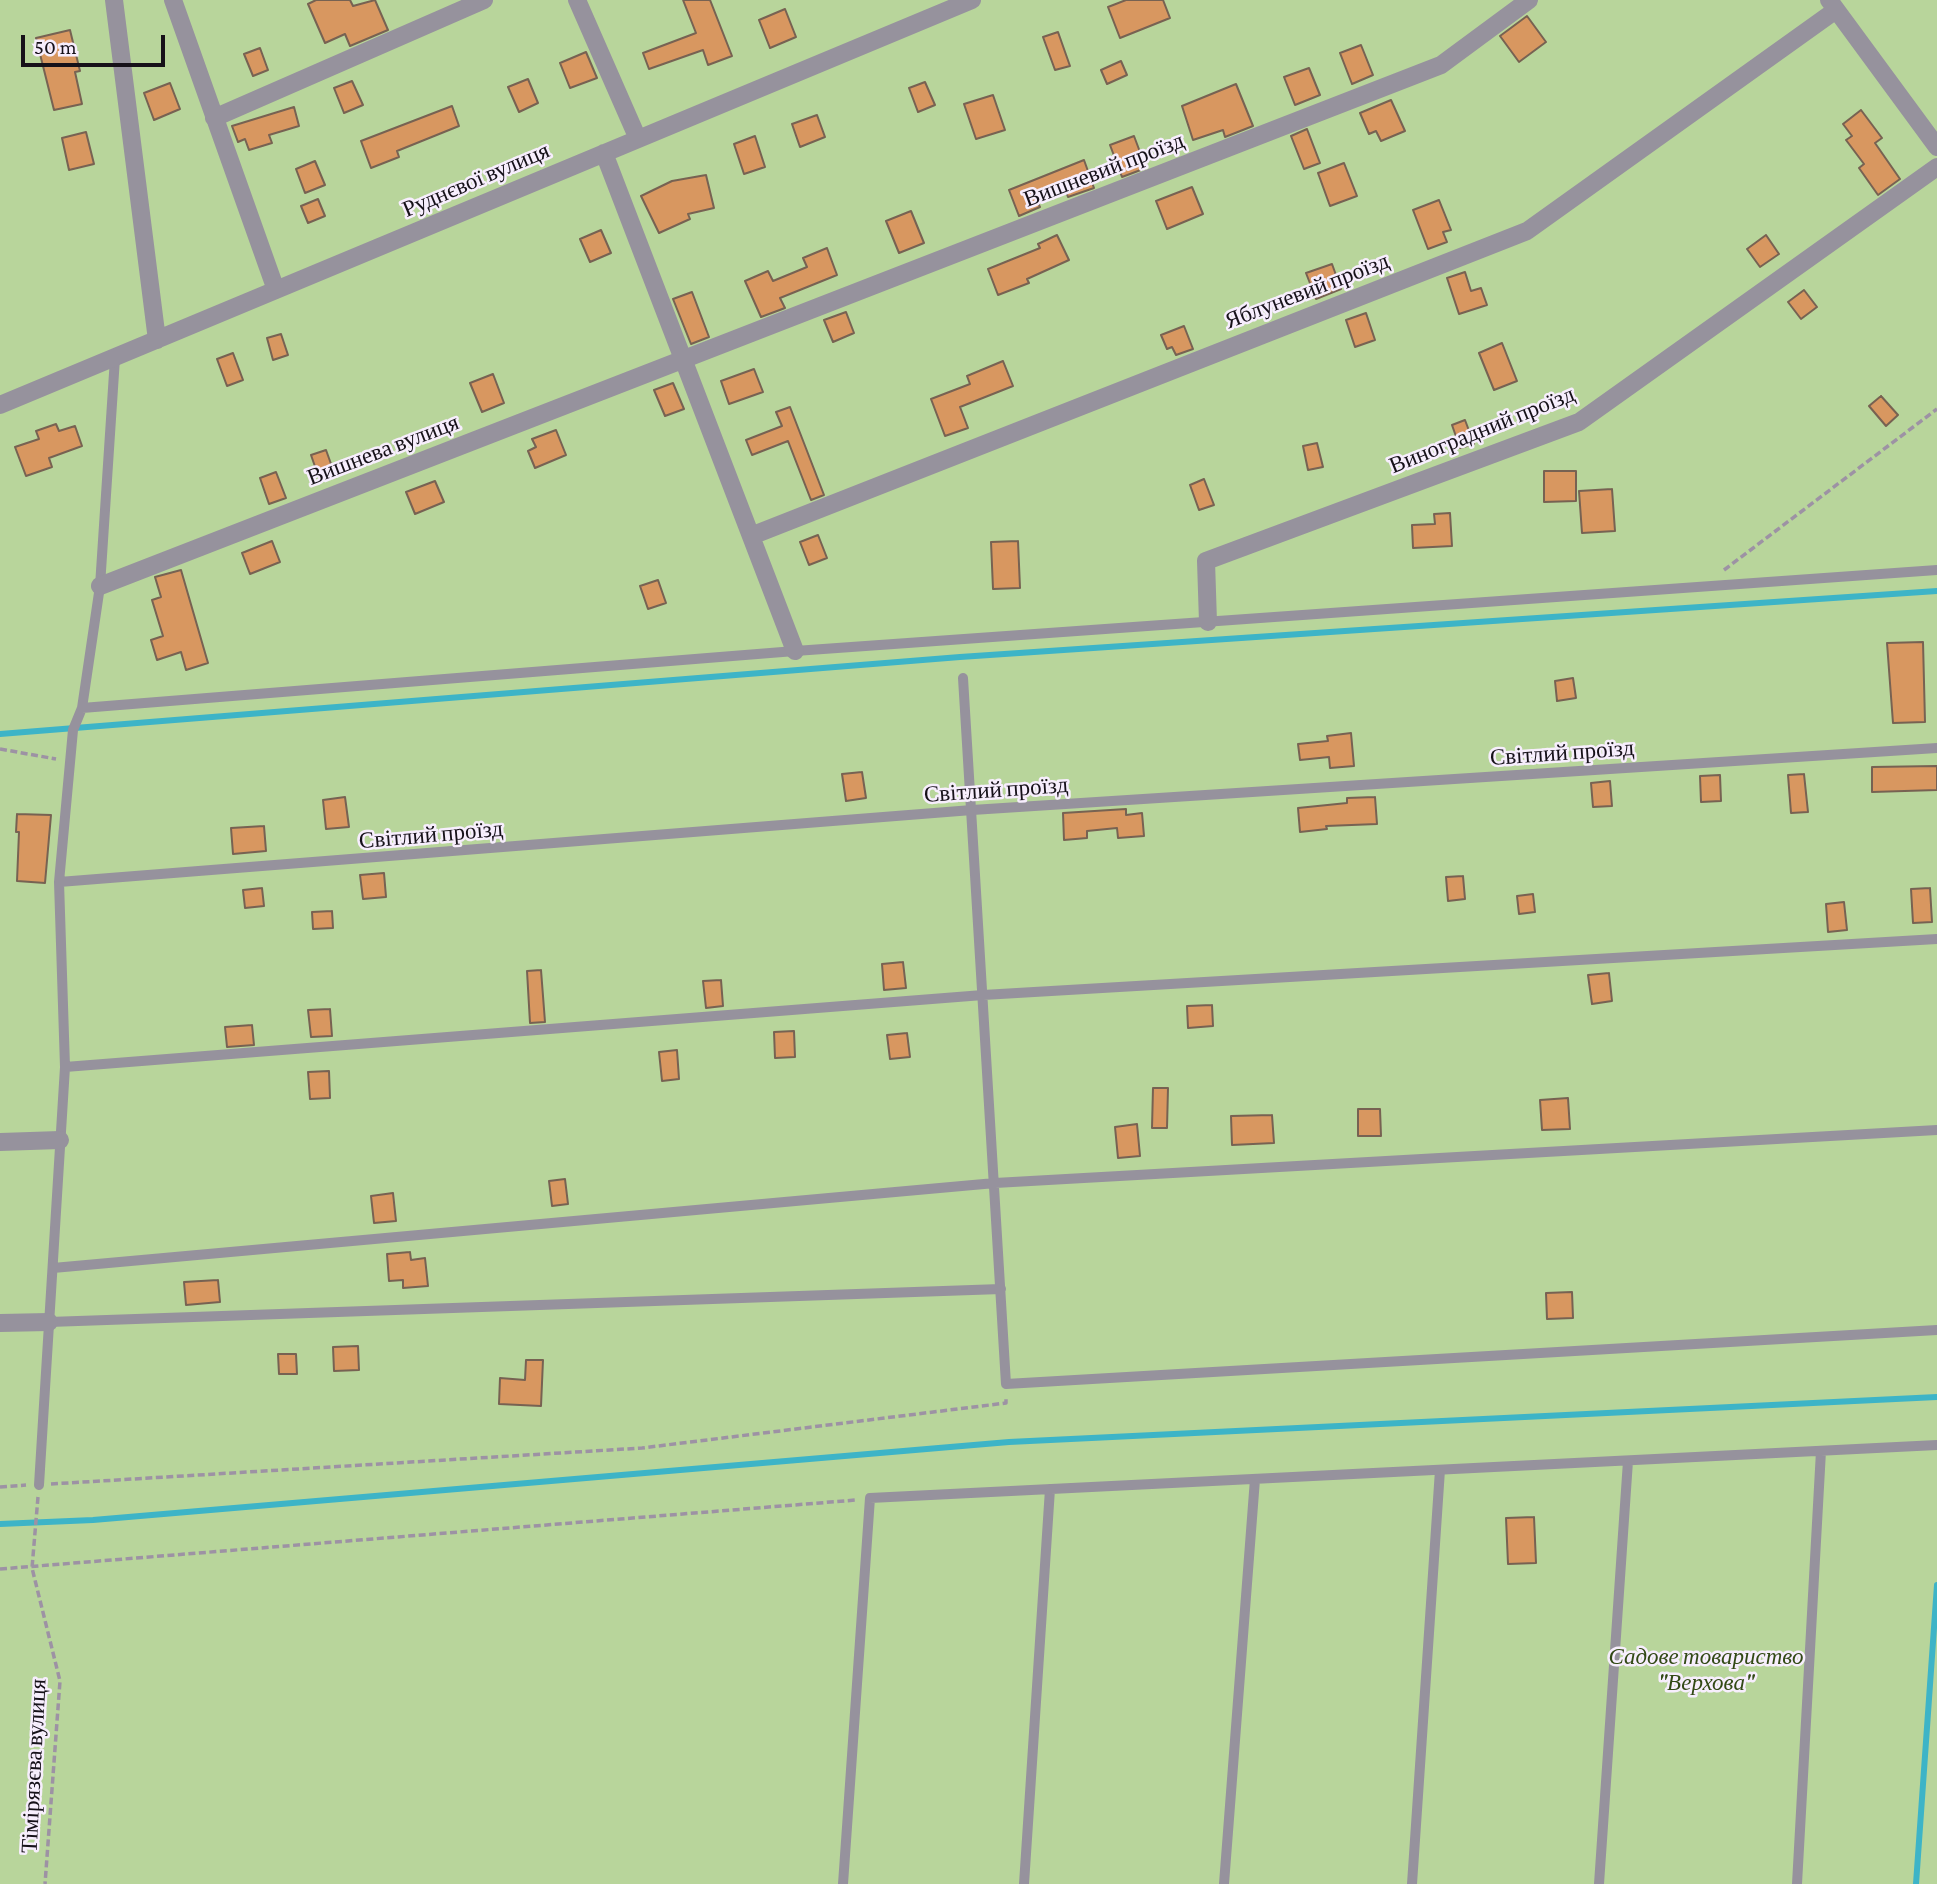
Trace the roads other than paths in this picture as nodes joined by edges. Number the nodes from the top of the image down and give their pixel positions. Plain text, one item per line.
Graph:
1 (114, 0) edge
2 (173, 0) edge
3 (484, 0) edge
4 (577, 0) edge
5 (972, 0) edge
6 (1529, 0) edge
7 (1832, 5) edge
8 (214, 118) junction
9 (638, 139) junction
10 (1937, 147) edge
11 (604, 153) junction
12 (1937, 167) edge
13 (276, 290) junction
14 (157, 340) junction
15 (115, 358) junction
16 (684, 361) junction
17 (0, 405) edge
18 (751, 536) junction
19 (1937, 570) edge
20 (100, 586) junction
21 (1209, 622) junction
22 (795, 651) junction
23 (962, 678) dead end
24 (82, 708) junction
25 (1937, 748) edge
26 (972, 810) junction
27 (59, 882) junction
28 (1937, 939) edge
29 (983, 995) junction
30 (65, 1067) junction
31 (1937, 1130) edge
32 (60, 1140) junction
33 (0, 1142) edge
34 (995, 1184) junction
35 (53, 1268) junction
36 (1001, 1289) junction
37 (49, 1322) junction
38 (0, 1323) edge
39 (1937, 1330) edge
40 (1937, 1446) edge
41 (1821, 1451) junction
42 (1628, 1461) junction
43 (1440, 1470) junction
44 (1255, 1479) junction
45 (39, 1485) road end
46 (1050, 1489) junction
47 (843, 1884) edge
48 (1024, 1884) edge
49 (1224, 1884) edge
50 (1412, 1884) edge
51 (1599, 1884) edge
52 (1797, 1884) edge

1 - 14 street
2 - 8 street
3 - 8 street
4 - 9 street
5 - 9 street, Руднєвої вулиця
6 - 16 street, Вишневий проїзд
7 - 10 street
7 - 18 street, Яблуневий проїзд
8 - 13 street
9 - 11 street, Руднєвої вулиця
11 - 13 street, Руднєвої вулиця
11 - 16 street
12 - 21 street, Виноградний проїзд
13 - 14 street, Руднєвої вулиця
14 - 15 street, Руднєвої вулиця
15 - 17 street, Руднєвої вулиця
15 - 20 lane
16 - 18 street
16 - 20 street, Вишнева вулиця
18 - 22 street
19 - 21 lane
20 - 24 lane
21 - 22 lane
22 - 24 lane
23 - 26 lane
24 - 27 lane
25 - 26 lane, Світлий проїзд
26 - 27 lane, Світлий проїзд
26 - 29 lane
27 - 30 lane
28 - 29 lane
29 - 30 lane
29 - 34 lane
30 - 32 lane
31 - 34 lane
32 - 33 street
32 - 35 lane
34 - 35 lane
34 - 36 lane
35 - 37 lane
36 - 37 lane
36 - 39 lane
37 - 38 street
37 - 45 lane
40 - 41 lane
41 - 42 lane
41 - 52 lane
42 - 43 lane
42 - 51 lane
43 - 44 lane
43 - 50 lane
44 - 46 lane
44 - 49 lane
46 - 47 lane
46 - 48 lane

